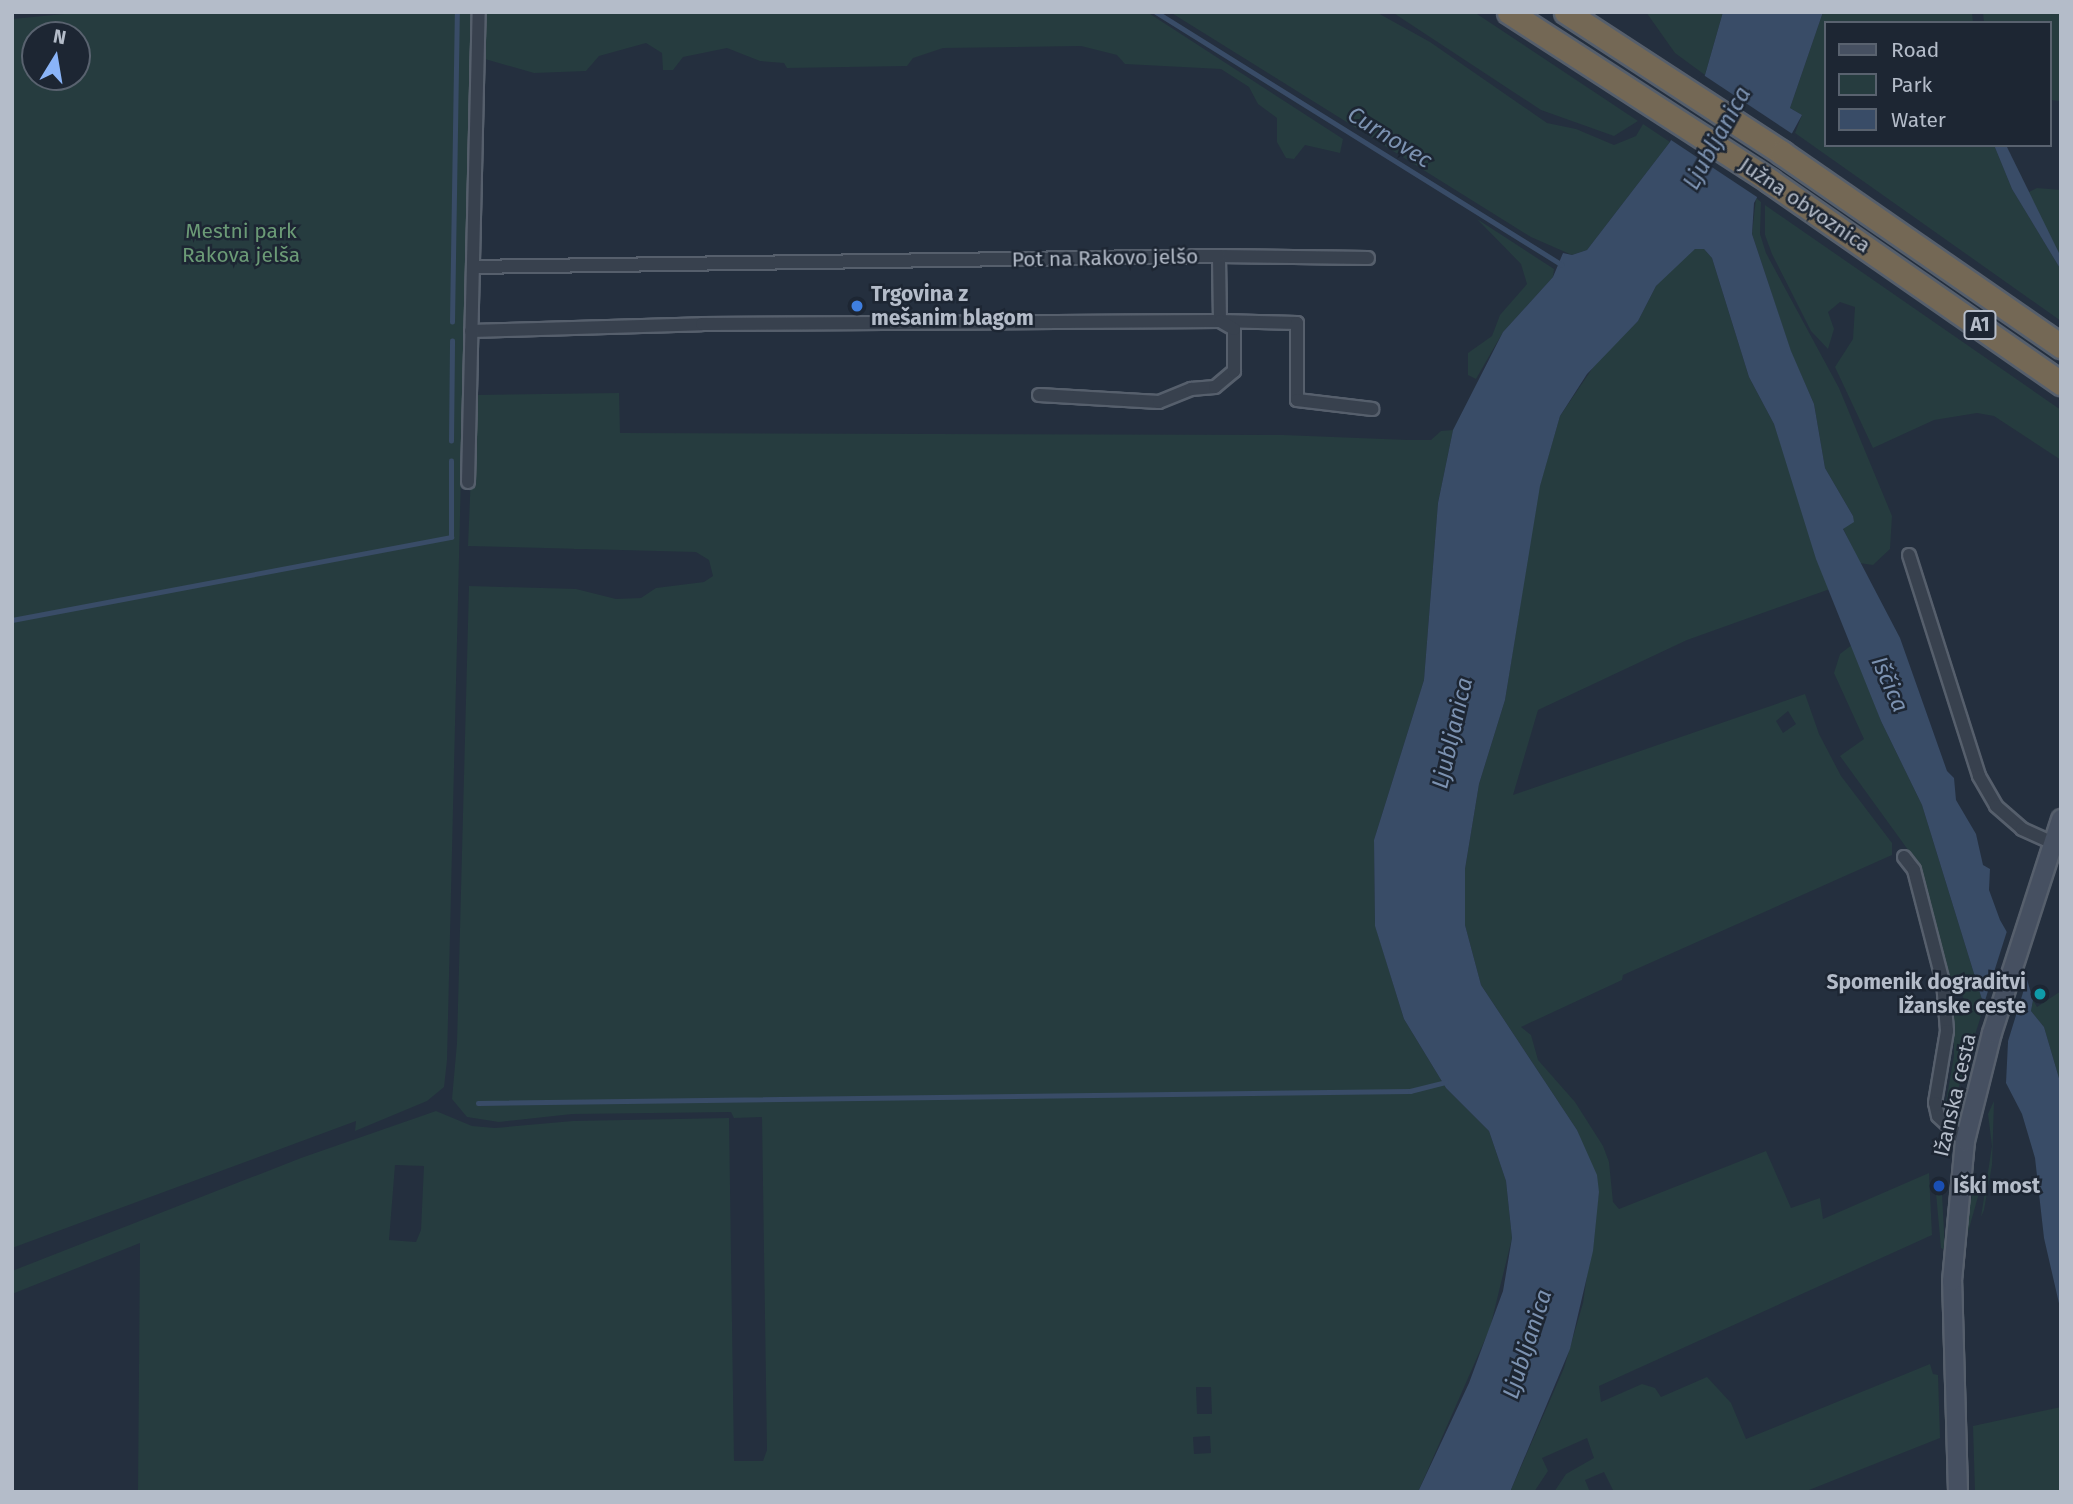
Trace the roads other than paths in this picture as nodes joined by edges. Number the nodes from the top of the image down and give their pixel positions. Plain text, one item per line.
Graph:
1 (479, 12) edge
2 (1509, 12) edge
3 (1566, 12) edge
4 (1219, 256) junction
5 (1368, 258) dead end
6 (473, 267) junction
7 (1220, 321) junction
8 (471, 331) junction
9 (2061, 346) edge
10 (2061, 383) edge
11 (1038, 395) dead end
12 (1373, 409) dead end
13 (468, 482) dead end
14 (1909, 555) dead end
15 (2061, 819) edge
16 (2057, 845) edge
17 (1904, 858) dead end
18 (1965, 1141) junction
19 (1958, 1492) edge

1 - 6 street
2 - 10 highway, Južna obvoznica / A1
3 - 9 highway, Južna obvoznica / A1
4 - 5 street
4 - 6 street, Pot na Rakovo jelšo
4 - 7 street, Pot na Rakovo jelšo
6 - 8 street
7 - 8 street
7 - 11 street
7 - 12 street
8 - 13 street
14 - 16 street
15 - 16 main road, Ižanska cesta
16 - 18 main road, Ižanska cesta
17 - 18 street
18 - 19 main road, Ižanska cesta

